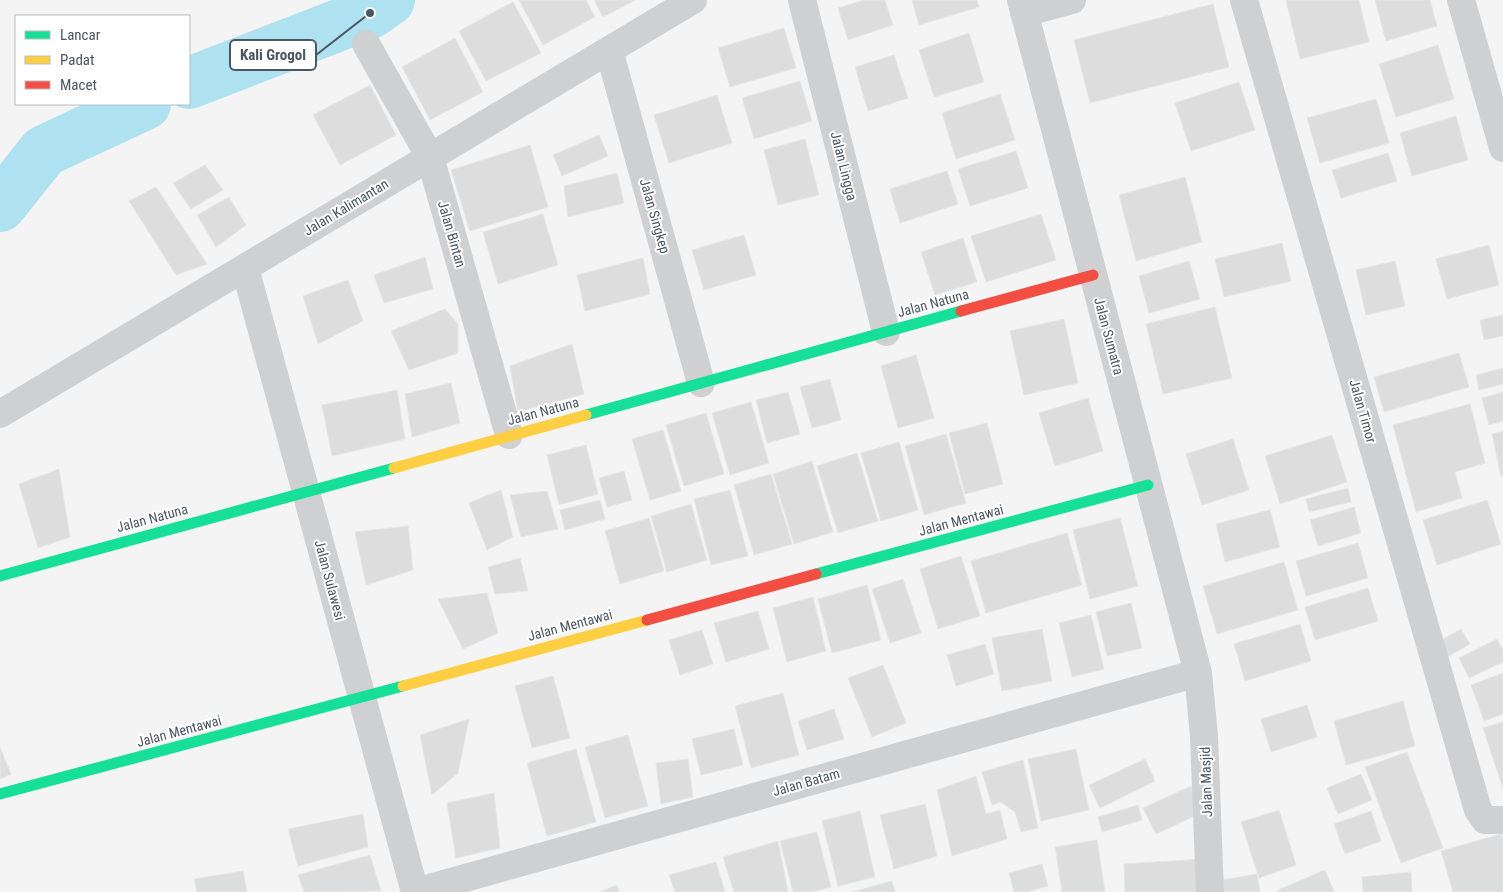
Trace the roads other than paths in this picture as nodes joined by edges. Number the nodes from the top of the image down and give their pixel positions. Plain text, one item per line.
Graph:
1 (693, 0) edge
2 (802, 0) edge
3 (1072, 0) edge
4 (1244, 0) edge
5 (1461, 0) edge
6 (1023, 6) edge
7 (366, 44) dead end
8 (609, 50) junction
9 (1503, 148) edge
10 (430, 157) junction
11 (245, 268) junction
12 (1093, 275) junction
13 (886, 332) junction
14 (701, 383) junction
15 (0, 414) edge
16 (509, 436) junction
17 (1148, 485) junction
18 (306, 492) junction
19 (0, 576) edge
20 (1198, 673) junction
21 (362, 697) junction
22 (0, 794) edge
23 (1494, 820) edge
24 (415, 892) edge
25 (1210, 892) edge

1 - 8 street, Jalan Kalimantan
2 - 13 street, Jalan Lingga
3 - 6 street
4 - 23 street, Jalan Timor
5 - 9 street
6 - 12 street, Jalan Sumatra
7 - 10 street, Jalan Bintan
8 - 10 street, Jalan Kalimantan
8 - 14 street, Jalan Singkep
10 - 11 street, Jalan Kalimantan
10 - 16 street, Jalan Bintan
11 - 15 street, Jalan Kalimantan
11 - 18 street, Jalan Sulawesi
12 - 13 street, Jalan Natuna
12 - 17 street, Jalan Sumatra
13 - 14 street, Jalan Natuna
14 - 16 street, Jalan Natuna
16 - 18 street, Jalan Natuna
17 - 20 street, Jalan Sumatra
17 - 21 street, Jalan Mentawai
18 - 19 street, Jalan Natuna
18 - 21 street, Jalan Sulawesi
20 - 24 street, Jalan Batam
20 - 25 street, Jalan Masjid
21 - 22 street, Jalan Mentawai
21 - 24 street, Jalan Sulawesi

